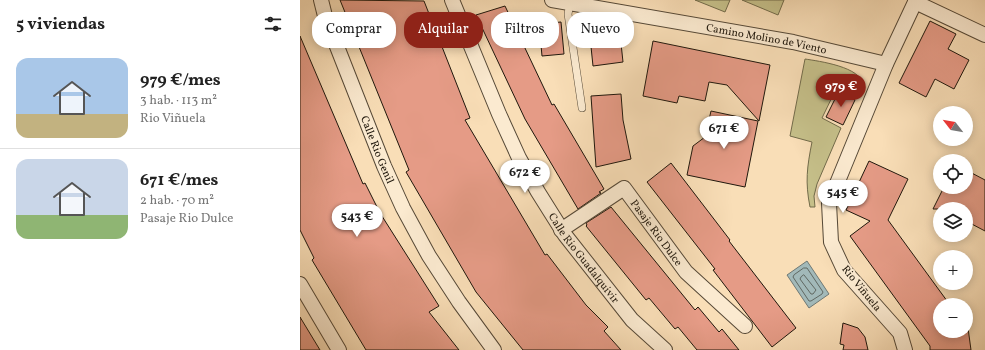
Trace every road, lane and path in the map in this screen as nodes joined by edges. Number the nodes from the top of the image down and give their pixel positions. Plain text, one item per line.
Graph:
1 (321, 0) edge
2 (452, 0) edge
3 (552, 0) edge
4 (916, 1) edge
5 (570, 2) junction
6 (985, 35) edge
7 (886, 64) junction
8 (582, 108) dead end
9 (561, 230) junction
10 (300, 284) edge
11 (745, 326) dead end
12 (339, 350) edge
13 (494, 350) edge
14 (665, 350) edge
15 (905, 350) edge

1 - 13 street, Calle Rio Genil
2 - 9 street, Calle Rio Guadalquivir
3 - 5 street, Camino Molino de Viento
4 - 6 street
4 - 7 street, Rio Viñuela
5 - 7 street, Camino Molino de Viento
5 - 8 lane
7 - 15 street, Rio Viñuela
9 - 11 street, Pasaje Rio Dulce
9 - 14 street, Calle Rio Guadalquivir
10 - 12 street

